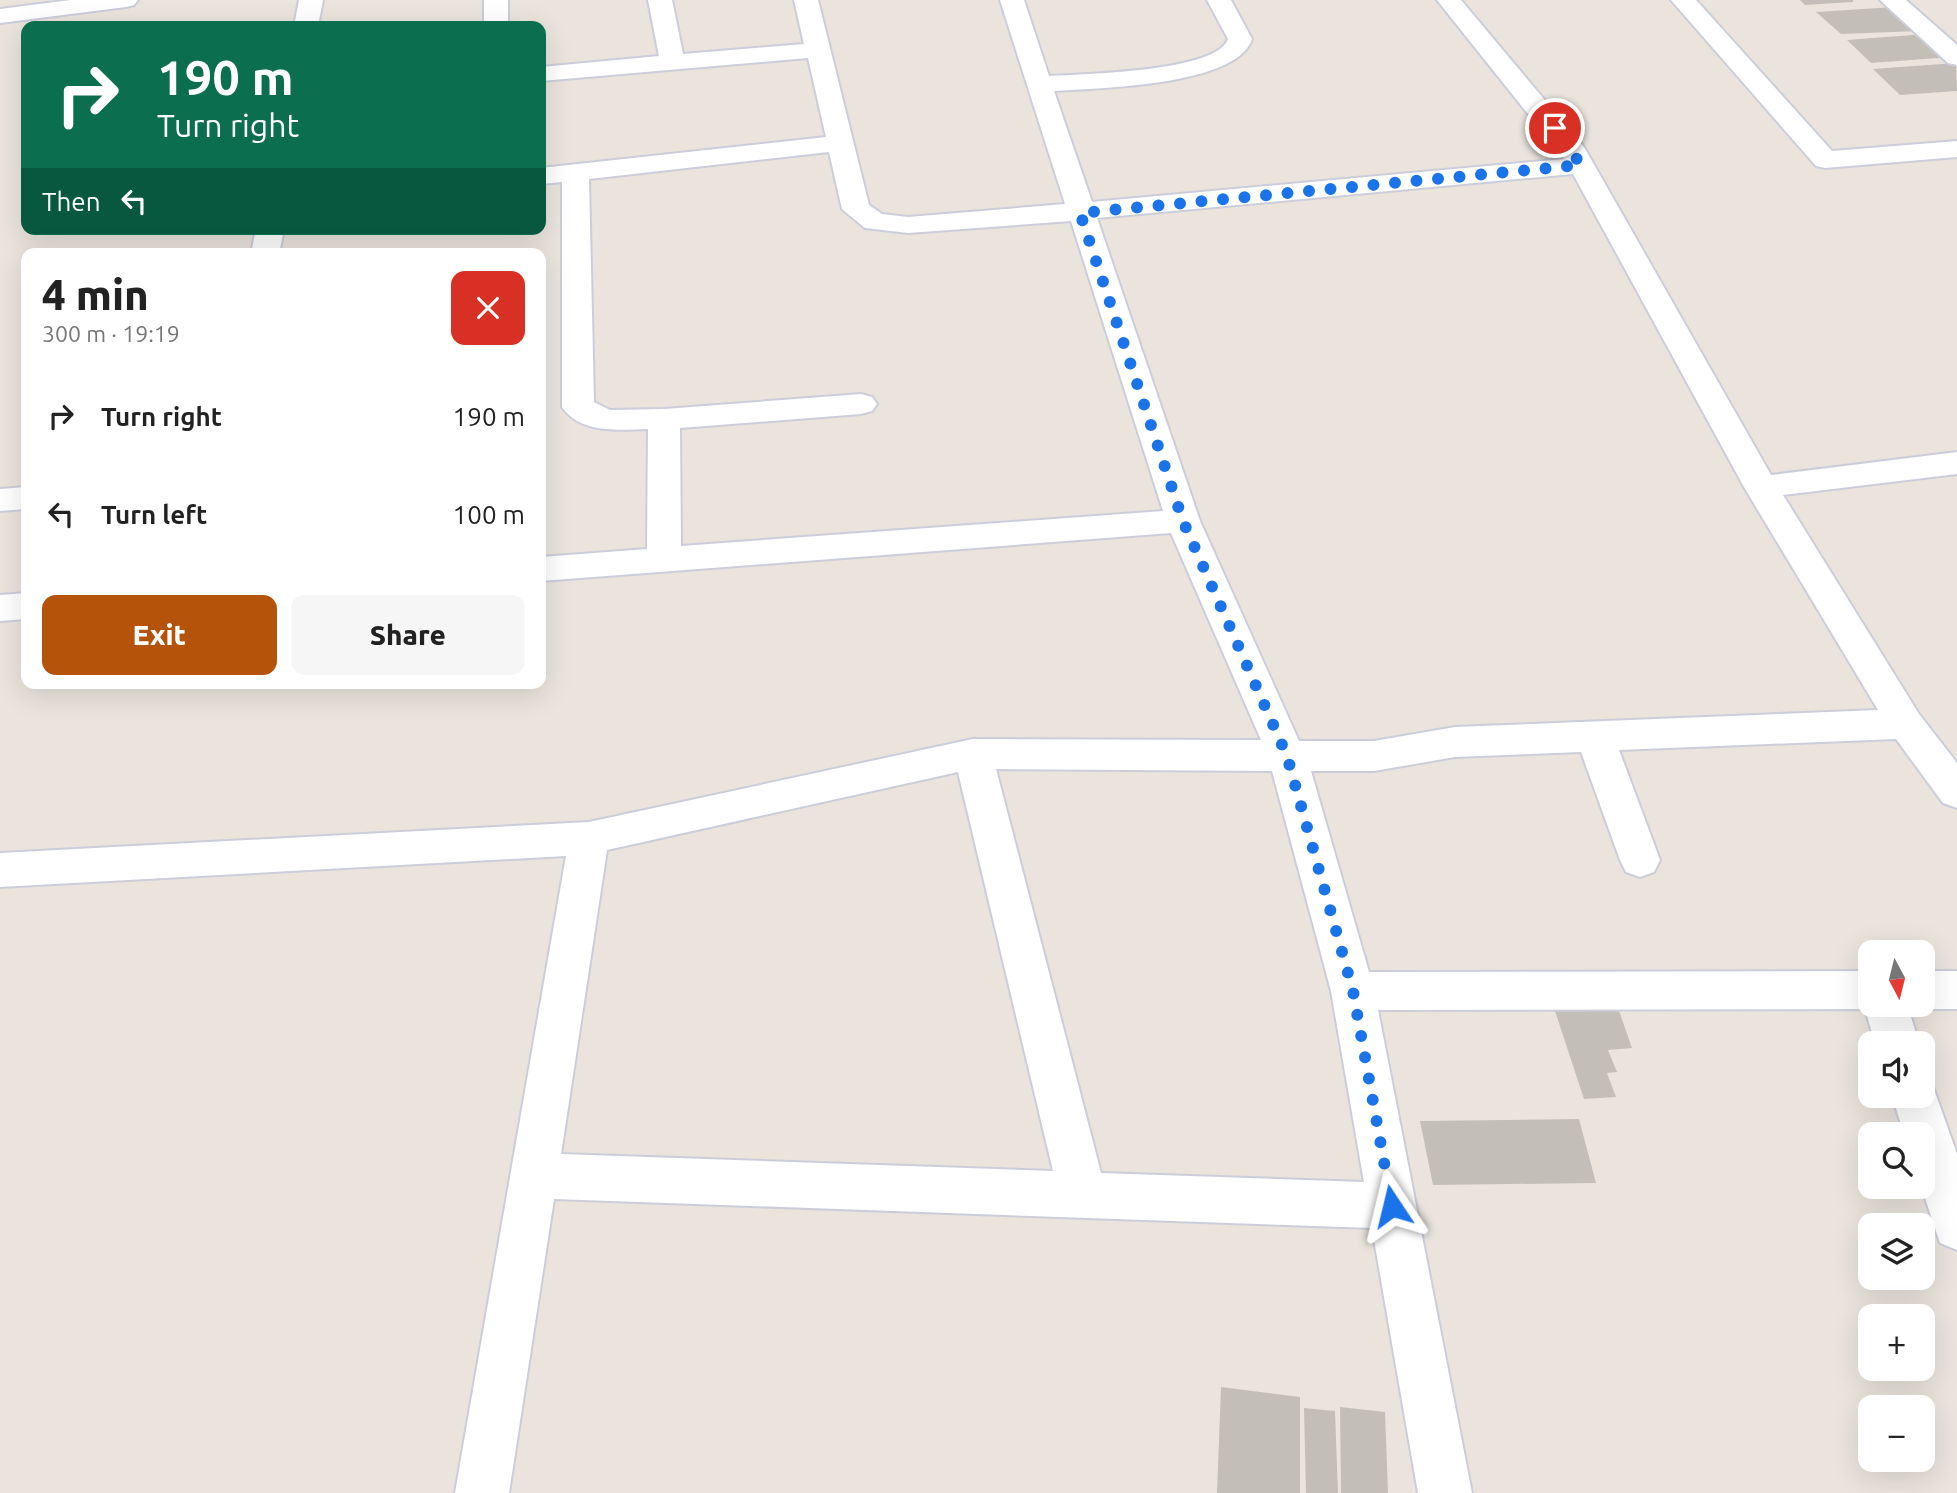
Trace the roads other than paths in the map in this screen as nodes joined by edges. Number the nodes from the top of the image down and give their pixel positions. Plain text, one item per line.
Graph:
1 (126, 0) edge
2 (311, 0) edge
3 (496, 0) edge
4 (660, 0) edge
5 (806, 0) edge
6 (1012, 0) edge
7 (1219, 0) edge
8 (1449, 0) edge
9 (1683, 0) edge
10 (1892, 0) edge
11 (0, 16) edge
12 (78, 16) edge
13 (307, 21) edge
14 (496, 21) edge
15 (1957, 33) edge
16 (1931, 35) junction
17 (818, 50) junction
18 (1957, 58) edge
19 (673, 63) junction
20 (546, 74) edge
21 (1039, 84) junction
22 (840, 143) junction
23 (1957, 149) edge
24 (1581, 165) junction
25 (575, 172) junction
26 (546, 175) edge
27 (1080, 213) junction
28 (861, 404) dead end
29 (664, 419) junction
30 (1957, 463) edge
31 (1761, 487) junction
32 (21, 498) edge
33 (0, 500) edge
34 (1183, 521) junction
35 (664, 560) junction
36 (546, 569) edge
37 (21, 606) edge
38 (0, 608) edge
39 (1906, 724) junction
40 (1594, 736) junction
41 (973, 754) junction
42 (1287, 756) junction
43 (1957, 792) edge
44 (589, 838) junction
45 (1640, 860) dead end
46 (0, 870) edge
47 (1858, 990) edge
48 (1936, 990) edge
49 (1957, 990) edge
50 (1353, 991) junction
51 (1918, 1108) edge
52 (534, 1176) junction
53 (1083, 1196) junction
54 (1392, 1206) junction
55 (1957, 1226) edge
56 (482, 1493) edge
57 (1445, 1493) edge

1 - 12 street
2 - 13 street
3 - 14 street
4 - 19 street
5 - 17 street
6 - 21 street
7 - 21 street
8 - 24 street
9 - 23 street
10 - 16 street
11 - 12 street
15 - 16 street
16 - 18 street
17 - 19 street
17 - 22 street
19 - 20 street
21 - 27 street
22 - 25 street
22 - 27 street
24 - 27 street
24 - 31 street
25 - 26 street
25 - 29 street
27 - 34 street
28 - 29 street
29 - 35 street
30 - 31 street
31 - 39 street
32 - 33 street
34 - 35 street
34 - 42 street
35 - 36 street
37 - 38 street
39 - 40 street
39 - 43 street
40 - 42 street
40 - 45 street
41 - 42 street
41 - 44 street
41 - 53 street
42 - 50 street
44 - 46 street
44 - 52 street
47 - 50 street
48 - 49 street
50 - 54 street
51 - 55 street
52 - 53 street
52 - 56 street
53 - 54 street
54 - 57 street

